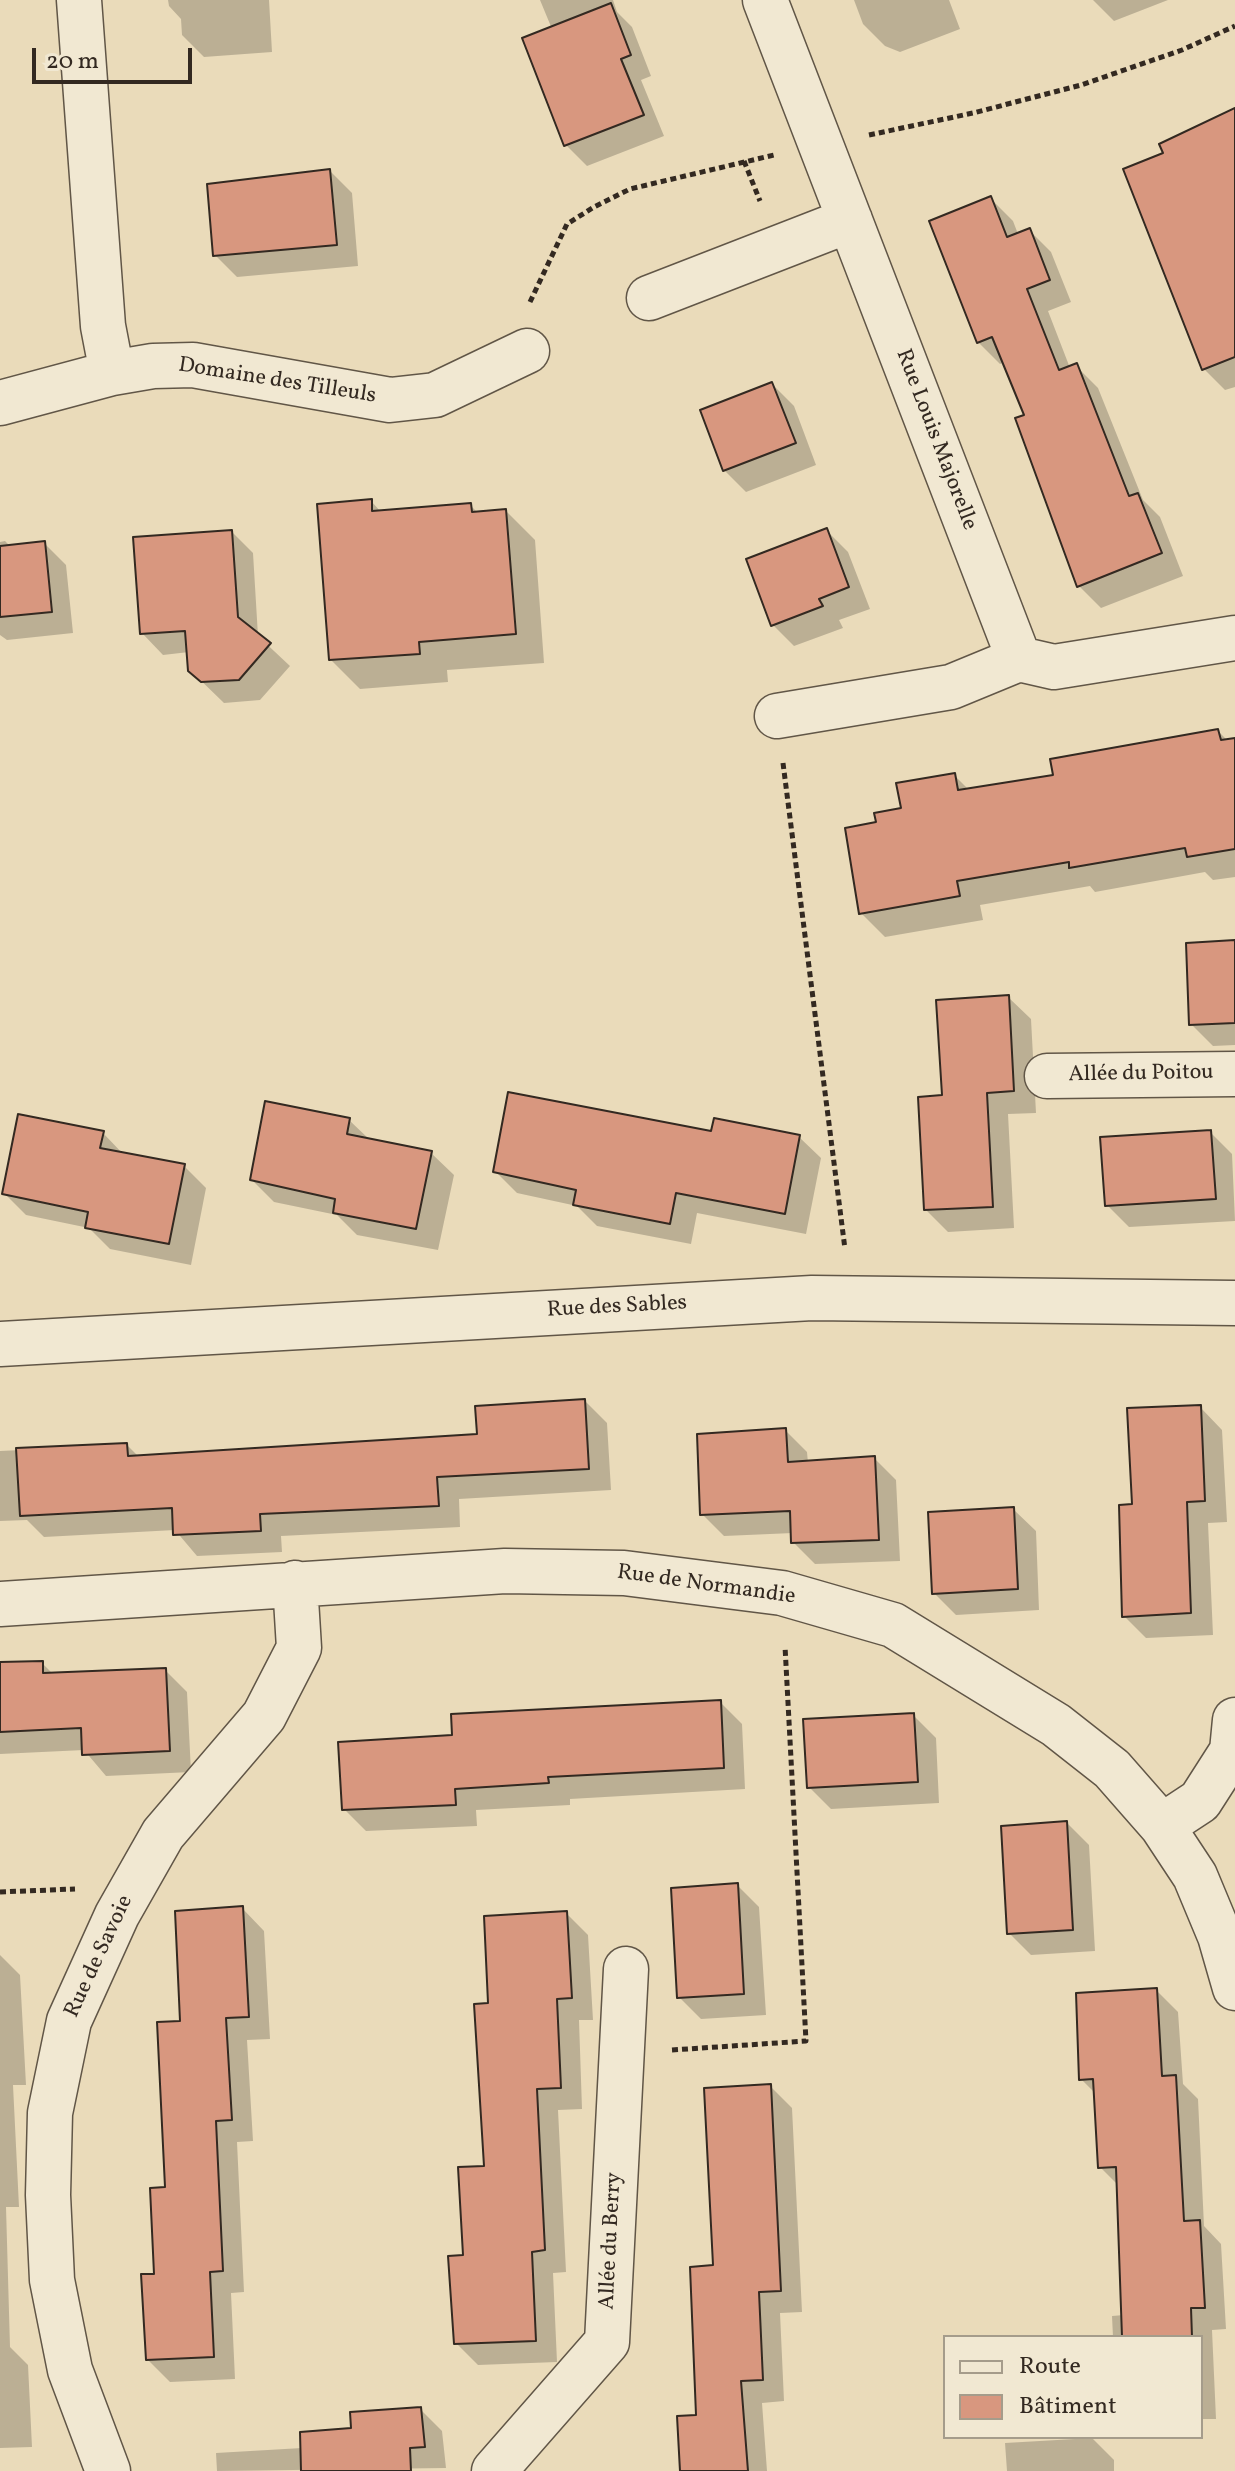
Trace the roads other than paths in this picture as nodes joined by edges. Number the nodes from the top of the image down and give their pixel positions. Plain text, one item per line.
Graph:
1 (79, 0) edge
2 (765, 0) edge
3 (850, 220) junction
4 (649, 298) dead end
5 (527, 351) dead end
6 (112, 373) junction
7 (0, 403) edge
8 (1235, 638) edge
9 (1019, 659) junction
10 (777, 716) road end
11 (1235, 1074) edge
12 (1047, 1076) dead end
13 (1235, 1303) edge
14 (0, 1344) edge
15 (295, 1583) junction
16 (0, 1604) edge
17 (1235, 1720) edge
18 (1162, 1826) junction
19 (626, 1969) dead end
20 (1235, 1988) edge
21 (108, 2471) edge
22 (494, 2471) edge

1 - 6 street
2 - 3 street, Rue Louis Majorelle
3 - 4 street
3 - 9 street, Rue Louis Majorelle
5 - 6 street, Domaine des Tilleuls
6 - 7 street, Domaine des Tilleuls
8 - 9 street
9 - 10 street
11 - 12 street, Allée du Poitou
13 - 14 street, Rue des Sables
15 - 16 street, Rue de Normandie
15 - 18 street, Rue de Normandie
15 - 21 street, Rue de Savoie
17 - 18 street
18 - 20 street, Rue de Normandie
19 - 22 street, Allée du Berry

